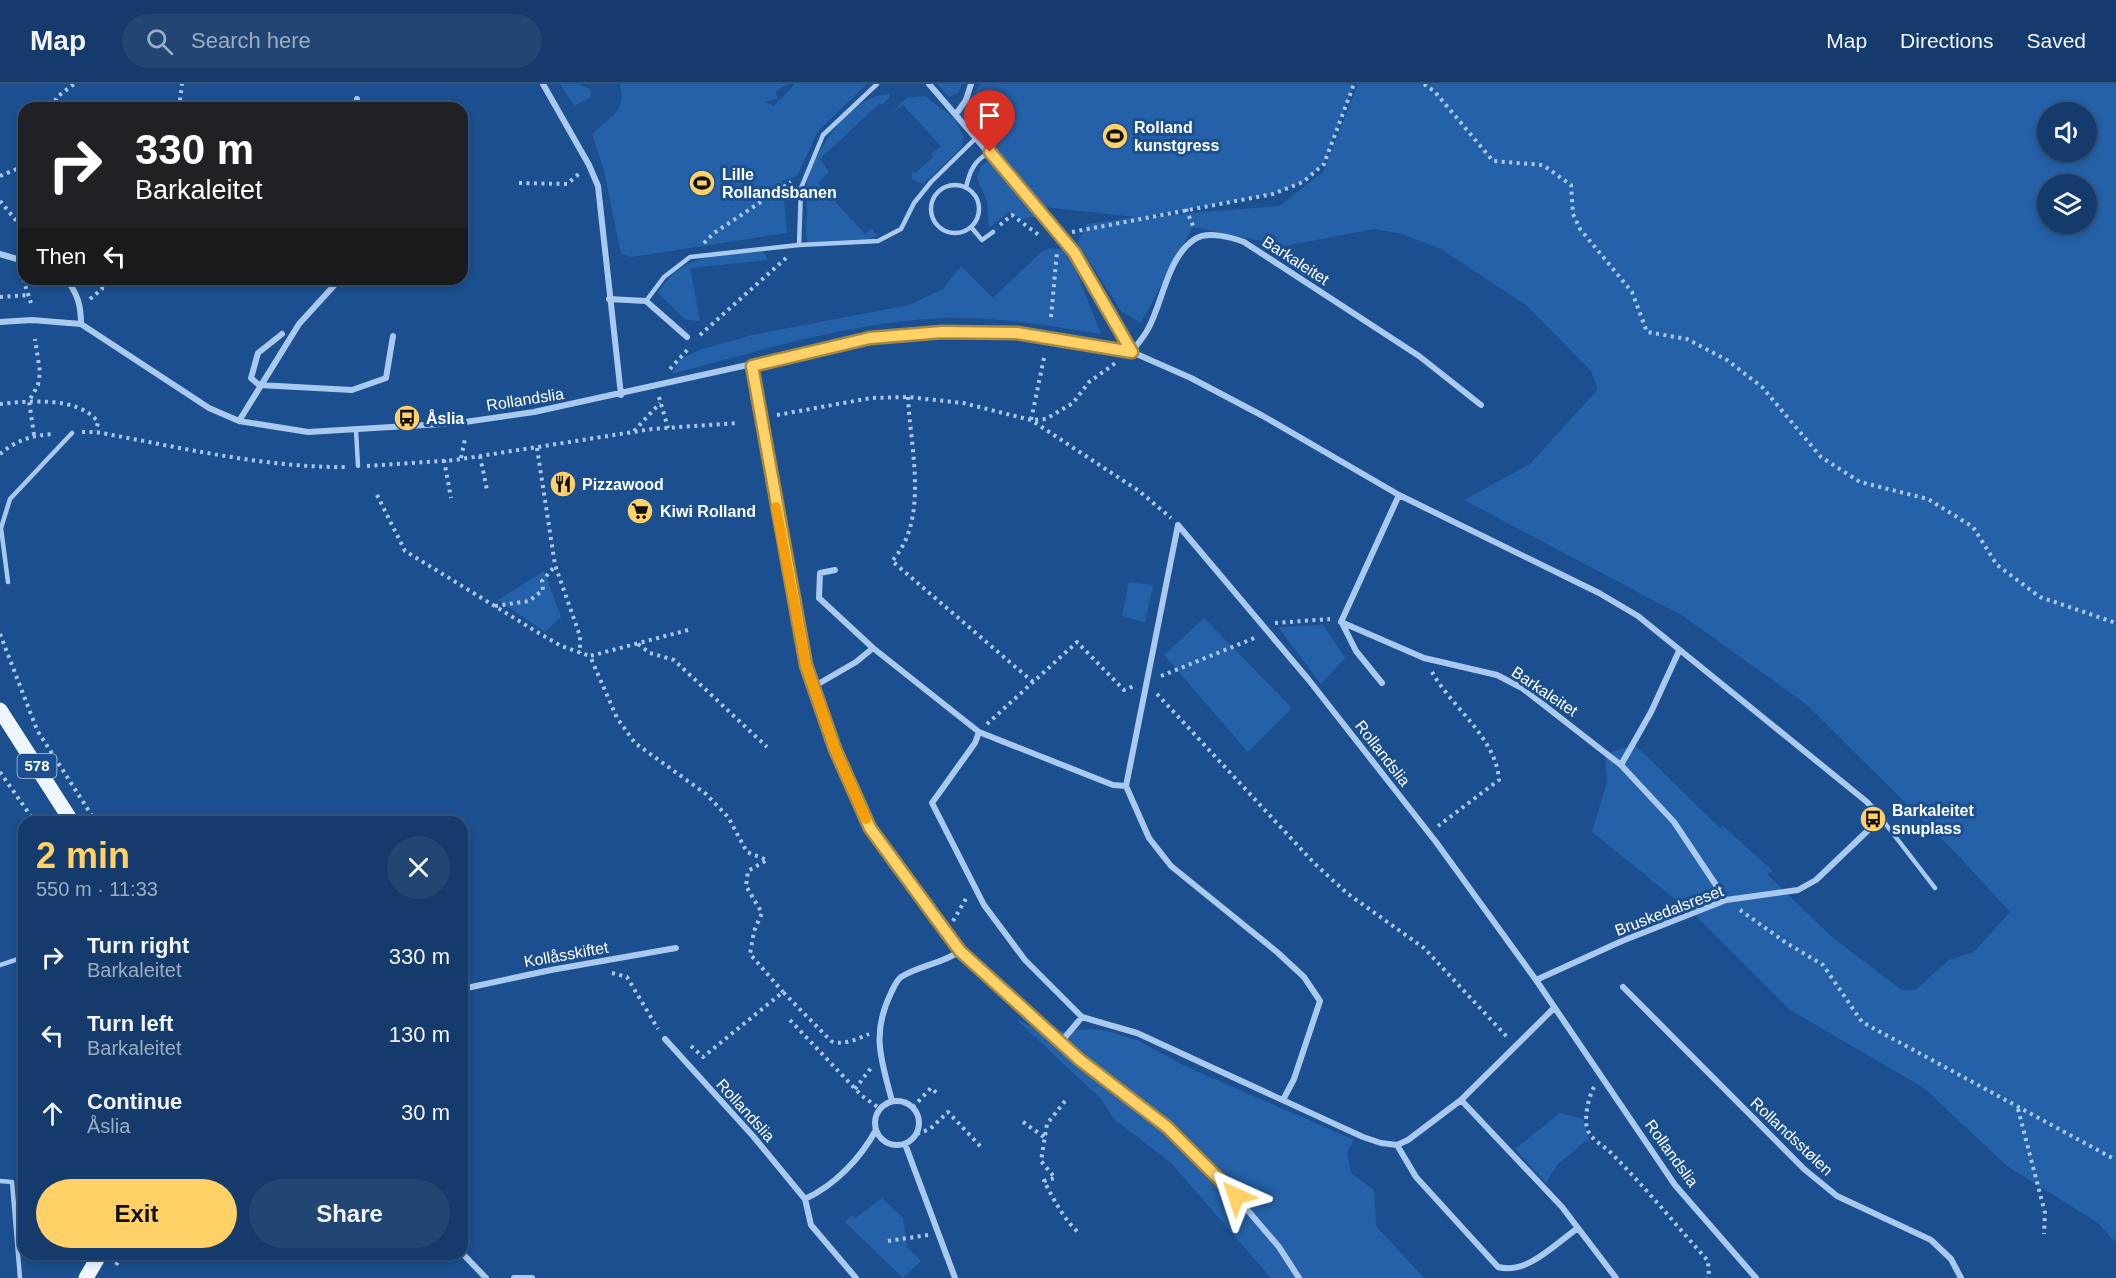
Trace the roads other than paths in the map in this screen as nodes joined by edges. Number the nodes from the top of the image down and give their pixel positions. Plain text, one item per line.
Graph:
1 (877, 84) edge
2 (929, 84) edge
3 (971, 84) edge
4 (542, 86) edge
5 (357, 99) dead end
6 (357, 102) edge
7 (956, 114) junction
8 (976, 137) junction
9 (990, 152) junction
10 (966, 188) junction
11 (924, 191) junction
12 (935, 196) junction
13 (971, 227) junction
14 (993, 231) dead end
15 (799, 245) junction
16 (0, 254) edge
17 (18, 259) edge
18 (71, 285) edge
19 (335, 285) edge
20 (609, 298) junction
21 (646, 300) junction
22 (0, 322) edge
23 (81, 324) junction
24 (282, 334) dead end
25 (393, 336) dead end
26 (687, 337) dead end
27 (1132, 352) junction
28 (752, 366) junction
29 (260, 385) junction
30 (621, 395) junction
31 (1481, 405) dead end
32 (239, 421) junction
33 (356, 430) junction
34 (72, 433) road end
35 (358, 466) road end
36 (1399, 495) junction
37 (835, 570) dead end
38 (8, 582) dead end
39 (1341, 622) junction
40 (873, 648) junction
41 (1679, 651) junction
42 (1382, 683) dead end
43 (813, 687) junction
44 (0, 710) edge
45 (979, 732) junction
46 (1622, 765) junction
47 (1126, 786) junction
48 (68, 816) edge
49 (1881, 818) junction
50 (1935, 888) dead end
51 (1726, 900) junction
52 (676, 948) dead end
53 (960, 951) junction
54 (18, 959) edge
55 (0, 965) edge
56 (1536, 980) junction
57 (1623, 987) dead end
58 (468, 988) edge
59 (1554, 1008) junction
60 (1082, 1017) junction
61 (665, 1039) road end
62 (1061, 1042) junction
63 (1283, 1100) junction
64 (1461, 1100) junction
65 (892, 1101) junction
66 (876, 1130) junction
67 (905, 1144) junction
68 (1397, 1145) junction
69 (0, 1180) edge
70 (805, 1199) junction
71 (1578, 1227) junction
72 (18, 1254) edge
73 (468, 1259) edge
74 (18, 1260) edge
75 (96, 1260) edge
76 (20, 1278) edge
77 (86, 1278) edge
78 (486, 1278) edge
79 (514, 1278) edge
80 (532, 1278) edge
81 (856, 1278) edge
82 (956, 1278) edge
83 (1299, 1278) edge
84 (1616, 1278) edge
85 (1756, 1278) edge
86 (1961, 1278) edge

1 - 15 lane
2 - 7 street
3 - 7 street
4 - 20 street
5 - 6 street
7 - 8 street
8 - 9 street
8 - 11 lane
9 - 10 lane
9 - 27 street
10 - 12 lane
10 - 13 lane
11 - 12 lane
11 - 15 lane
12 - 13 lane
13 - 14 lane
15 - 21 lane
16 - 17 street
18 - 23 street
19 - 29 street
20 - 21 street
20 - 30 street
21 - 26 street
22 - 23 street, Rollandslia
23 - 32 street, Rollandslia
24 - 29 street
25 - 29 street
27 - 28 street
27 - 31 street, Barkaleitet
27 - 36 street
28 - 30 street, Rollandslia
28 - 43 street
29 - 32 street
30 - 33 street, Rollandslia
32 - 33 street, Rollandslia
33 - 35 lane
34 - 38 lane
36 - 39 street
36 - 41 street
37 - 40 street
39 - 42 street
39 - 46 street, Barkaleitet
40 - 43 street
40 - 45 street
41 - 46 street
41 - 49 street
43 - 53 street
44 - 48 main road, 578
45 - 47 street
45 - 60 street
46 - 51 street, Barkaleitet
47 - 56 street, Rollandslia
47 - 63 street
49 - 50 lane
49 - 51 street, Bruskedalsreset
51 - 56 street, Bruskedalsreset
52 - 58 street, Kollåsskiftet
53 - 62 street
53 - 65 street
54 - 55 lane
56 - 59 street, Rollandslia
57 - 86 street, Rollandsstølen
59 - 64 street
59 - 85 street, Rollandslia
60 - 62 street
60 - 63 street
61 - 70 street, Rollandslia
62 - 83 street
63 - 68 street
64 - 68 street
64 - 71 street
65 - 66 street
65 - 67 street
66 - 67 street
66 - 70 street
67 - 82 street
68 - 71 street
69 - 72 lane
70 - 81 street, Rollandslia
71 - 84 street
73 - 78 street
74 - 76 lane
75 - 77 main road
79 - 80 street

